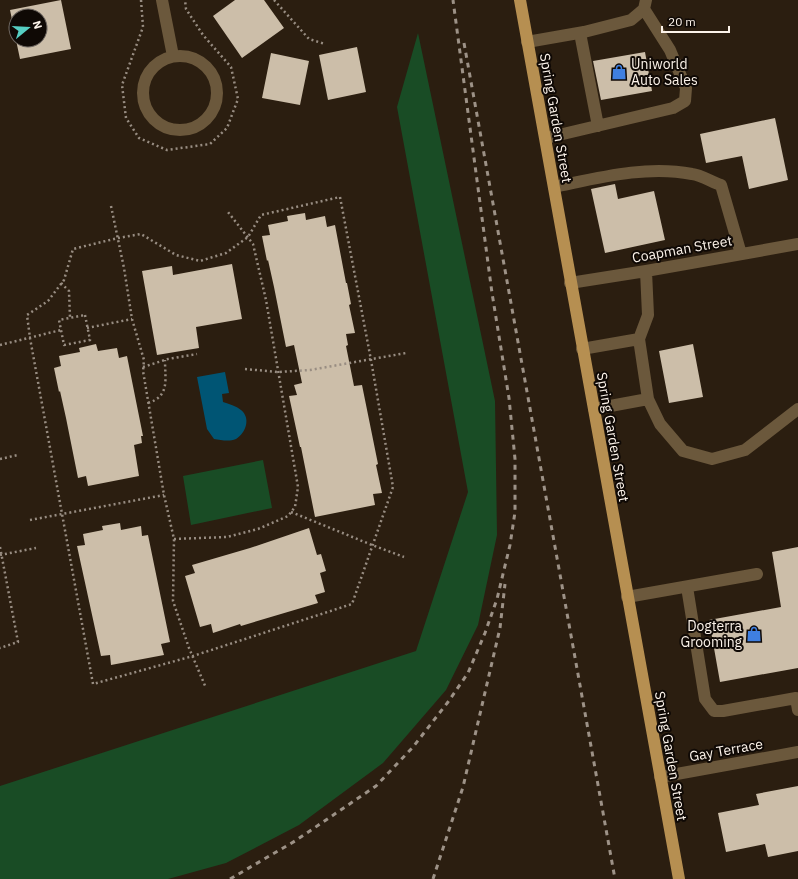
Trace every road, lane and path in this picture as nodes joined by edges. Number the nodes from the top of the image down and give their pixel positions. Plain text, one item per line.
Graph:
1 (141, 0) edge
2 (162, 0) edge
3 (185, 0) edge
4 (274, 0) edge
5 (520, 0) edge
6 (645, 4) edge
7 (580, 33) junction
8 (527, 42) junction
9 (325, 44) dead end
10 (173, 56) junction
11 (598, 126) junction
12 (546, 138) junction
13 (554, 188) junction
14 (111, 206) dead end
15 (228, 212) dead end
16 (248, 237) junction
17 (118, 238) junction
18 (798, 244) edge
19 (741, 254) junction
20 (646, 271) junction
21 (570, 282) junction
22 (61, 283) junction
23 (70, 318) junction
24 (132, 319) junction
25 (87, 328) junction
26 (61, 330) junction
27 (30, 338) junction
28 (639, 339) junction
29 (0, 345) edge
30 (582, 349) junction
31 (406, 353) dead end
32 (197, 354) dead end
33 (165, 360) junction
34 (371, 360) junction
35 (143, 367) junction
36 (245, 369) dead end
37 (278, 372) junction
38 (648, 399) junction
39 (148, 403) junction
40 (594, 409) junction
41 (798, 409) edge
42 (18, 455) dead end
43 (0, 459) edge
44 (164, 494) junction
45 (291, 512) junction
46 (63, 514) junction
47 (30, 520) dead end
48 (174, 539) junction
49 (372, 546) junction
50 (0, 547) edge
51 (36, 548) dead end
52 (1, 555) edge
53 (404, 557) dead end
54 (757, 574) dead end
55 (687, 587) junction
56 (627, 597) junction
57 (0, 648) edge
58 (193, 656) junction
59 (206, 688) dead end
60 (798, 710) edge
61 (798, 752) edge
62 (660, 777) junction
63 (679, 879) edge

1 - 3 path
2 - 10 street
4 - 9 path
5 - 8 main road, Spring Garden Street
6 - 7 street
6 - 11 street
7 - 8 street
7 - 11 street
8 - 12 main road, Spring Garden Street
10 - 10 street
11 - 12 street
12 - 13 main road, Spring Garden Street
13 - 19 street
13 - 21 main road, Spring Garden Street
14 - 17 path
15 - 16 path
16 - 17 path
16 - 34 path
16 - 37 path
17 - 22 path
17 - 24 path
18 - 19 street, Coapman Street
19 - 20 street, Coapman Street
20 - 21 street, Coapman Street
20 - 28 street
21 - 30 main road, Spring Garden Street
22 - 23 path
22 - 27 path
23 - 25 path
23 - 26 path
24 - 25 path
24 - 35 path
25 - 26 path
26 - 27 path
27 - 29 path
27 - 46 path
28 - 30 street
28 - 38 street
30 - 40 main road, Spring Garden Street
31 - 34 path
32 - 33 path
33 - 35 path
33 - 39 path
34 - 37 path
34 - 49 path
35 - 39 path
36 - 37 path
37 - 45 path
38 - 40 street
38 - 41 street
39 - 44 path
40 - 56 main road, Spring Garden Street
42 - 43 path
44 - 46 path
44 - 48 path
45 - 48 path
45 - 49 path
46 - 47 path
46 - 58 path
48 - 58 path
49 - 53 path
49 - 58 path
50 - 52 path
51 - 52 path
52 - 57 path
54 - 55 street
55 - 56 street
55 - 60 street
56 - 62 main road, Spring Garden Street
58 - 59 path
61 - 62 street, Gay Terrace
62 - 63 main road, Spring Garden Street

